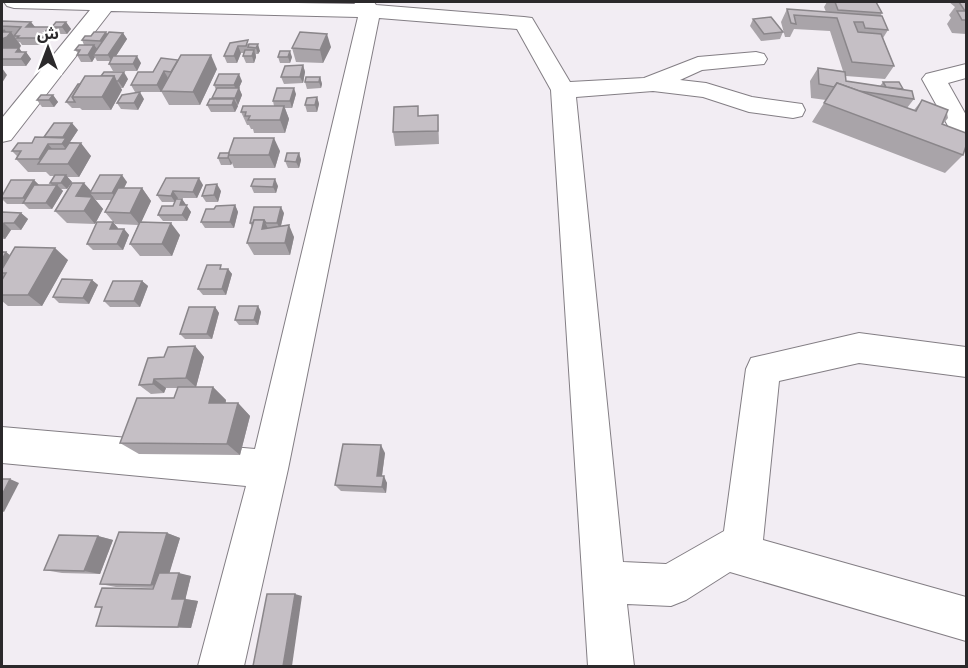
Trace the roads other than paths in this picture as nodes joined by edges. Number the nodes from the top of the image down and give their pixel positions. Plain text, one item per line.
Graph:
1 (3, 2) edge
2 (14, 2) edge
3 (105, 4) junction
4 (367, 6) edge
5 (529, 12) edge
6 (756, 59) dead end
7 (966, 71) edge
8 (651, 83) junction
9 (563, 90) junction
10 (793, 110) dead end
11 (2, 134) edge
12 (966, 136) edge
13 (966, 362) edge
14 (2, 445) edge
15 (268, 469) junction
16 (741, 554) junction
17 (604, 582) junction
18 (966, 619) edge
19 (221, 666) edge
20 (611, 666) edge

1 - 2 street
2 - 3 street
3 - 4 street
3 - 11 street
4 - 5 street
4 - 15 street
5 - 9 street
6 - 8 street
7 - 12 street
8 - 9 street
8 - 10 street
9 - 17 street
13 - 16 street
14 - 15 street
15 - 19 street
16 - 17 street
16 - 18 street
17 - 20 street

